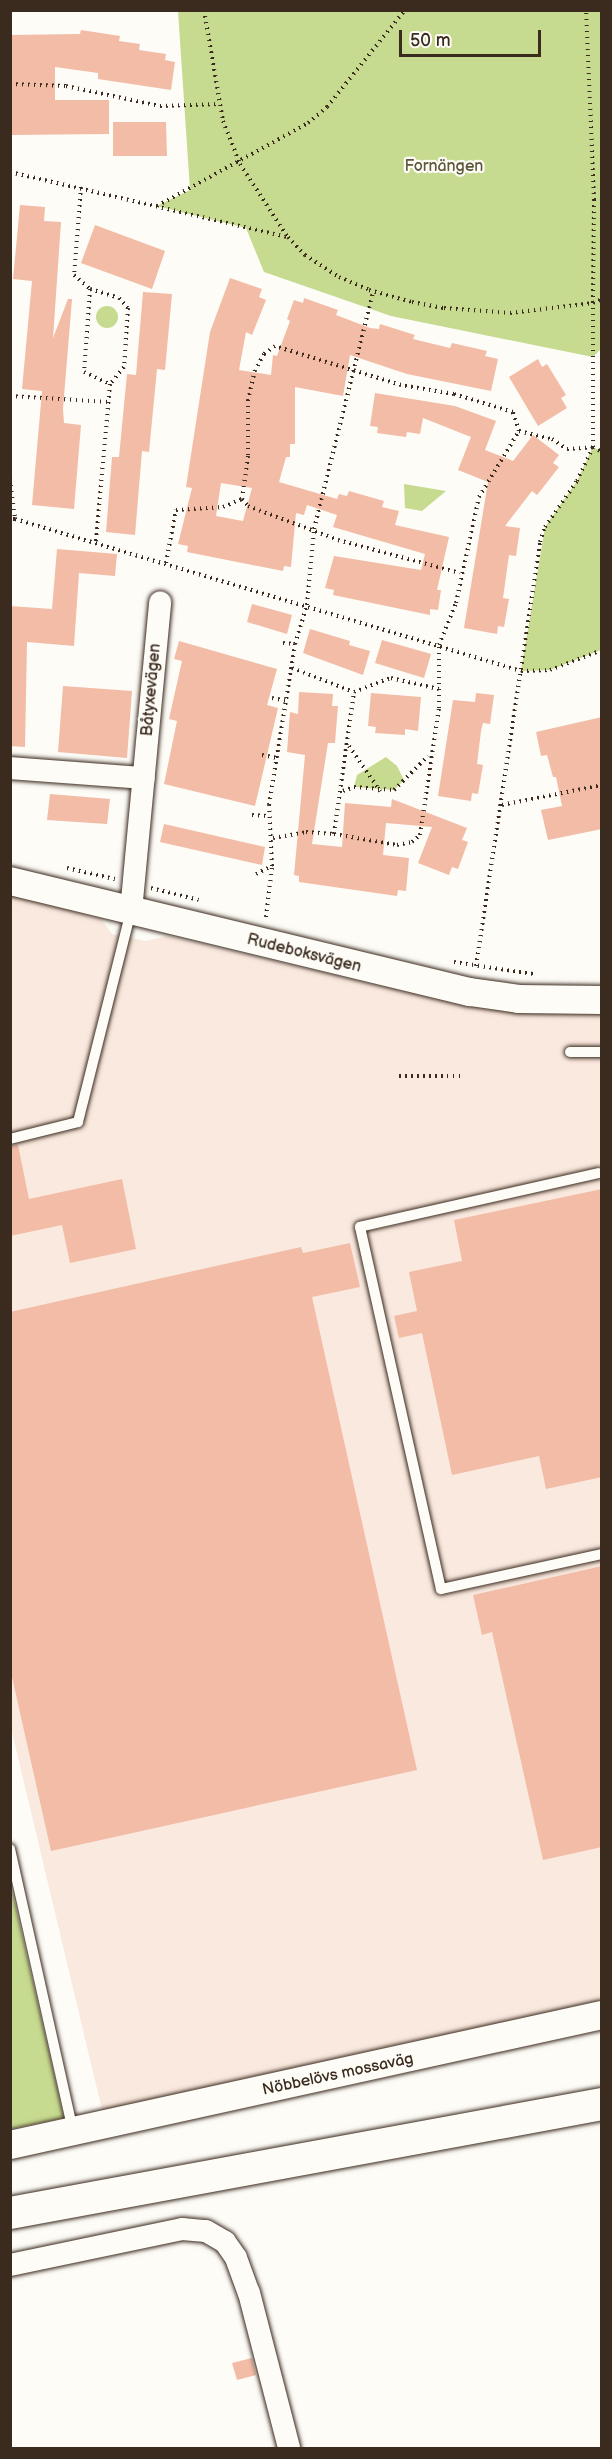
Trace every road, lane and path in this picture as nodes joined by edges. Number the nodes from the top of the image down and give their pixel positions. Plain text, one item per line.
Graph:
1 (204, 10) edge
2 (405, 10) edge
3 (586, 10) edge
4 (10, 84) edge
5 (219, 104) junction
6 (240, 164) junction
7 (10, 172) edge
8 (81, 187) junction
9 (157, 206) junction
10 (288, 237) junction
11 (90, 289) junction
12 (373, 291) junction
13 (602, 299) edge
14 (593, 303) junction
15 (355, 368) junction
16 (110, 384) junction
17 (10, 396) edge
18 (109, 402) junction
19 (519, 431) junction
20 (593, 447) junction
21 (602, 452) edge
22 (10, 479) edge
23 (242, 499) junction
24 (13, 519) edge
25 (314, 529) junction
26 (96, 542) junction
27 (166, 563) junction
28 (460, 573) junction
29 (160, 602) dead end
30 (307, 605) junction
31 (283, 643) dead end
32 (295, 644) junction
33 (439, 645) junction
34 (602, 650) edge
35 (292, 668) junction
36 (521, 670) junction
37 (439, 688) junction
38 (354, 692) junction
39 (272, 698) dead end
40 (288, 701) junction
41 (349, 746) junction
42 (262, 755) dead end
43 (429, 755) junction
44 (278, 758) junction
45 (10, 768) edge
46 (144, 778) junction
47 (602, 785) edge
48 (342, 791) junction
49 (380, 792) junction
50 (502, 805) junction
51 (252, 814) dead end
52 (268, 816) junction
53 (334, 834) junction
54 (273, 838) junction
55 (272, 866) junction
56 (256, 874) dead end
57 (10, 881) edge
58 (131, 911) junction
59 (266, 917) dead end
60 (541, 975) dead end
61 (602, 1000) edge
62 (570, 1052) dead end
63 (602, 1052) edge
64 (399, 1076) dead end
65 (464, 1076) dead end
66 (10, 1139) edge
67 (599, 1173) dead end
68 (602, 1554) edge
69 (10, 1849) edge
70 (602, 2015) edge
71 (602, 2086) edge
72 (602, 2104) edge
73 (73, 2131) junction
74 (10, 2145) edge
75 (10, 2195) edge
76 (10, 2213) edge
77 (10, 2265) edge
78 (289, 2448) edge

1 - 5 path
2 - 6 path
3 - 14 path
4 - 5 path
5 - 6 path
6 - 9 path
6 - 10 path
7 - 8 path
8 - 9 path
8 - 11 path
9 - 10 path
10 - 12 path
11 - 16 path
11 - 16 path
12 - 14 path
12 - 15 path
13 - 14 path
14 - 20 path
15 - 19 path
15 - 23 path
15 - 25 path
16 - 18 path
17 - 18 path
18 - 26 path
19 - 20 path
19 - 28 path
20 - 21 path
20 - 36 path
22 - 24 path
23 - 25 path
23 - 27 path
24 - 26 path
25 - 28 path
25 - 30 path
26 - 27 path
27 - 30 path
28 - 33 path
29 - 46 street, Båtyxevägen
30 - 32 path
30 - 33 path
31 - 32 path
32 - 35 path
33 - 36 path
33 - 37 path
34 - 36 path
35 - 38 path
35 - 40 path
36 - 50 path
37 - 38 path
37 - 43 path
38 - 41 path
39 - 40 path
40 - 44 path
41 - 48 path
41 - 49 path
42 - 44 path
43 - 49 path
43 - 53 path
44 - 52 path
45 - 46 street
46 - 58 street, Båtyxevägen
47 - 50 path
48 - 49 path
48 - 53 path
50 - 60 path
51 - 52 path
52 - 54 path
53 - 54 path
54 - 55 path
55 - 56 path
55 - 59 path
57 - 58 street, Rudeboksvägen
58 - 61 street, Rudeboksvägen
58 - 66 lane
62 - 63 lane
64 - 65 path
67 - 68 lane
69 - 73 lane
70 - 73 street, Nöbbelövs mossaväg
71 - 75 main road
72 - 76 main road
73 - 74 street, Nöbbelövs mossaväg
77 - 78 street

